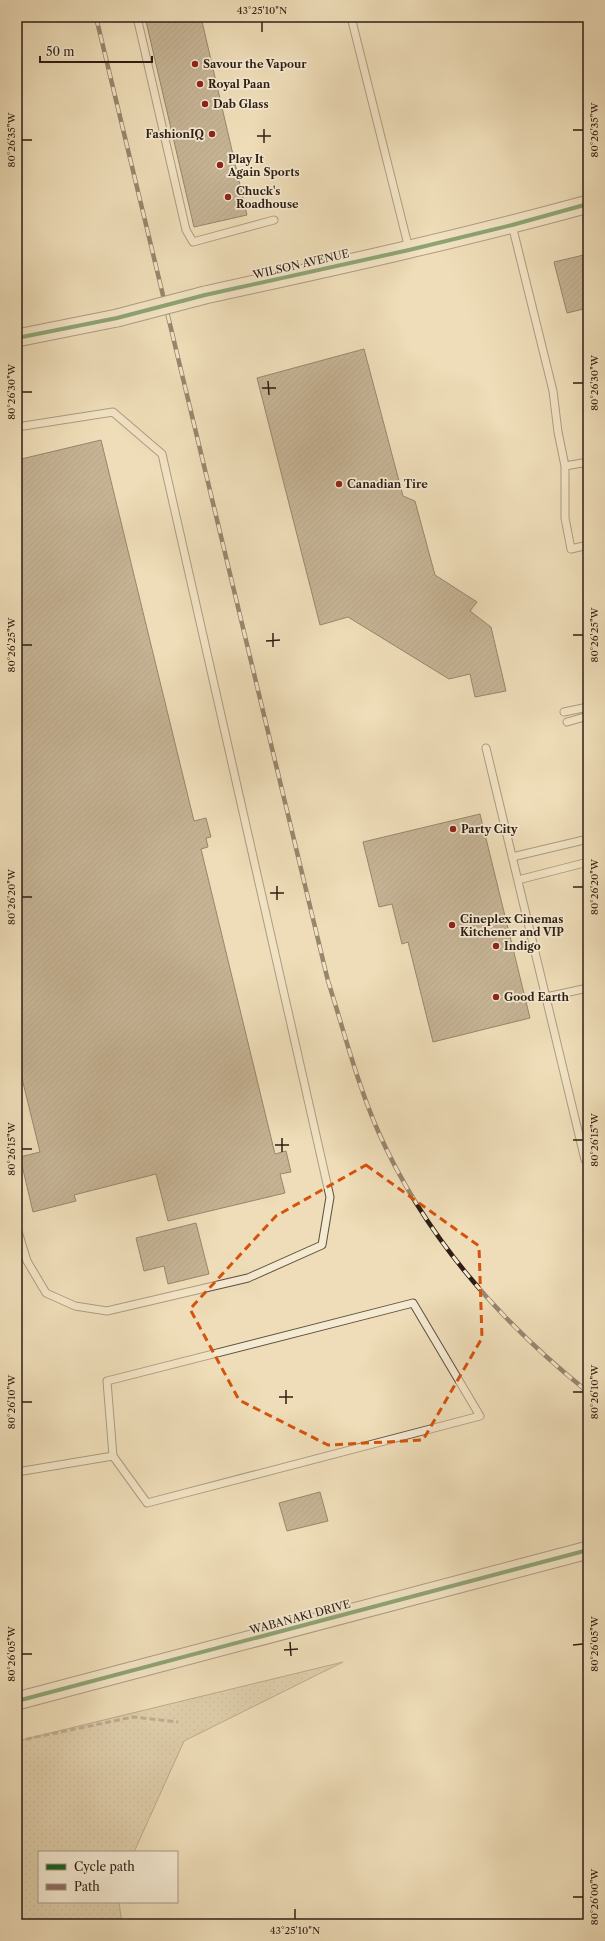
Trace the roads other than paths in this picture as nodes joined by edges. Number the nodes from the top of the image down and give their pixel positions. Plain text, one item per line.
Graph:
1 (137, 17) edge
2 (351, 17) edge
3 (588, 204) edge
4 (274, 220) dead end
5 (512, 225) junction
6 (409, 250) junction
7 (17, 338) edge
8 (17, 427) edge
9 (588, 462) edge
10 (565, 466) junction
11 (588, 545) edge
12 (588, 707) edge
13 (564, 712) dead end
14 (588, 716) edge
15 (567, 722) dead end
16 (486, 748) dead end
17 (588, 839) edge
18 (512, 857) junction
19 (588, 862) edge
20 (518, 880) junction
21 (588, 988) edge
22 (546, 997) junction
23 (585, 1160) dead end
24 (17, 1228) edge
25 (113, 1456) junction
26 (17, 1472) edge
27 (588, 1550) edge
28 (17, 1701) edge

1 - 4 lane
2 - 6 lane
3 - 5 street, WILSON AVENUE
5 - 6 street, WILSON AVENUE
5 - 10 lane
6 - 7 street, WILSON AVENUE, bridge
8 - 24 lane
9 - 10 lane
10 - 11 lane
12 - 13 lane
14 - 15 lane
16 - 18 lane
17 - 18 lane
18 - 20 lane
19 - 20 lane
20 - 22 lane
21 - 22 lane
22 - 23 lane
25 - 25 lane
25 - 26 lane
27 - 28 street, WABANAKI DRIVE

